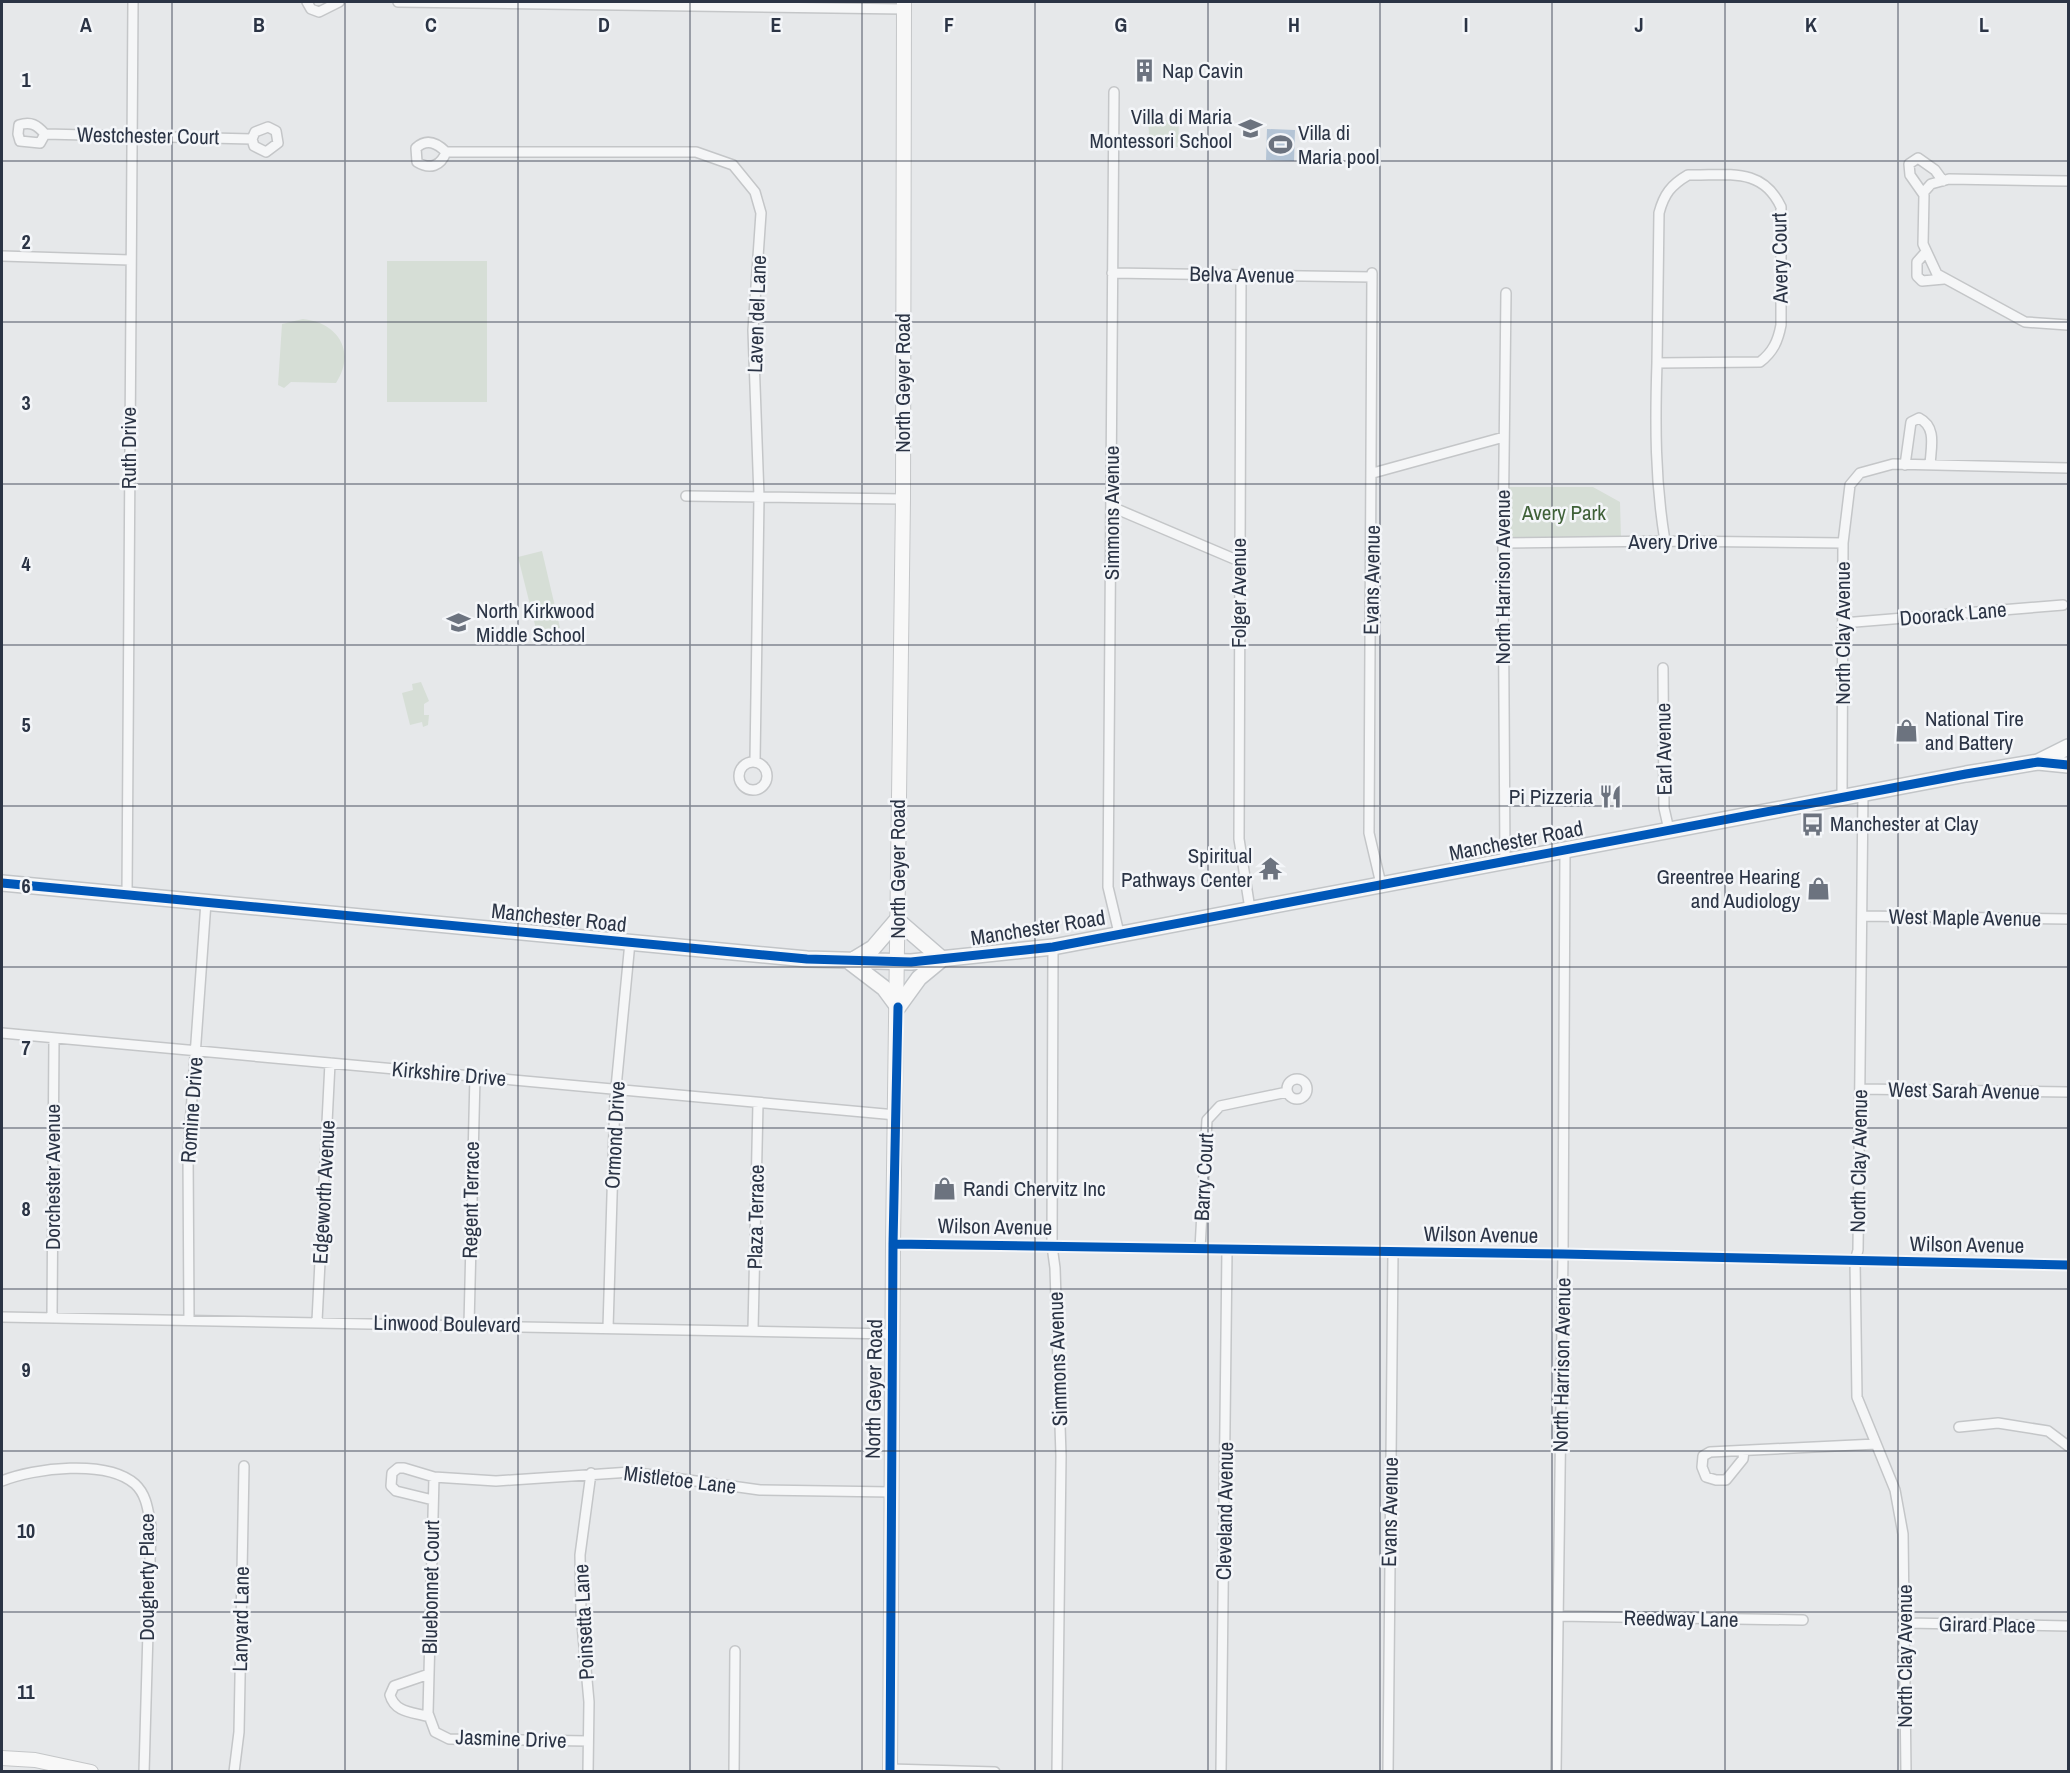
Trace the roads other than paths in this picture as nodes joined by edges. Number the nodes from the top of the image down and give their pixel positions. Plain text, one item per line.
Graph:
1 (133, 2) edge
2 (307, 2) edge
3 (339, 2) edge
4 (398, 2) edge
5 (904, 5) edge
6 (1114, 92) dead end
7 (45, 134) dead end
8 (131, 135) junction
9 (252, 139) dead end
10 (446, 152) dead end
11 (1942, 181) junction
12 (2068, 181) edge
13 (1923, 193) junction
14 (1925, 253) junction
15 (2, 256) edge
16 (130, 260) junction
17 (1112, 273) junction
18 (1372, 275) joint
19 (1241, 276) junction
20 (1944, 279) junction
21 (1506, 293) dead end
22 (2068, 325) edge
23 (1657, 363) junction
24 (1504, 437) junction
25 (1905, 465) junction
26 (1930, 465) junction
27 (2068, 468) edge
28 (1373, 473) junction
29 (686, 496) dead end
30 (759, 497) junction
31 (903, 500) junction
32 (1112, 507) junction
33 (1665, 541) junction
34 (1503, 543) junction
35 (1843, 543) junction
36 (1239, 561) junction
37 (2068, 596) edge
38 (2066, 609) edge
39 (1843, 623) junction
40 (1663, 668) dead end
41 (2068, 747) edge
42 (755, 761) dead end
43 (2037, 762) junction
44 (2068, 765) edge
45 (1863, 793) junction
46 (1842, 797) junction
47 (1669, 830) junction
48 (1565, 850) junction
49 (1505, 861) junction
50 (2, 883) edge
51 (1382, 884) junction
52 (128, 895) junction
53 (206, 902) junction
54 (1250, 909) junction
55 (1862, 916) junction
56 (2068, 919) edge
57 (897, 920) junction
58 (1119, 933) junction
59 (630, 942) junction
60 (1053, 947) junction
61 (942, 959) junction
62 (850, 962) junction
63 (898, 962) junction
64 (898, 1007) junction
65 (2, 1033) edge
66 (54, 1038) junction
67 (196, 1050) junction
68 (330, 1063) junction
69 (475, 1076) junction
70 (617, 1089) junction
71 (1860, 1089) junction
72 (1287, 1092) dead end
73 (2068, 1092) edge
74 (758, 1103) junction
75 (896, 1115) junction
76 (893, 1244) junction
77 (1052, 1245) junction
78 (1200, 1249) junction
79 (1227, 1250) junction
80 (1393, 1252) junction
81 (1563, 1254) junction
82 (1855, 1261) junction
83 (2068, 1265) edge
84 (2, 1317) edge
85 (52, 1317) junction
86 (189, 1319) junction
87 (317, 1321) junction
88 (469, 1325) junction
89 (608, 1328) junction
90 (753, 1330) junction
91 (892, 1334) junction
92 (1959, 1427) dead end
93 (1876, 1444) junction
94 (2068, 1446) edge
95 (1744, 1451) junction
96 (244, 1466) dead end
97 (591, 1473) junction
98 (434, 1476) junction
99 (3, 1480) edge
100 (891, 1492) junction
101 (433, 1500) junction
102 (1558, 1616) junction
103 (1803, 1620) dead end
104 (1906, 1623) junction
105 (2068, 1626) edge
106 (735, 1651) dead end
107 (429, 1674) junction
108 (429, 1717) junction
109 (435, 1732) joint
110 (588, 1741) junction
111 (2, 1758) edge
112 (890, 1770) edge
113 (91, 1772) edge
114 (144, 1772) edge
115 (234, 1772) edge
116 (588, 1772) edge
117 (734, 1772) edge
118 (995, 1772) edge
119 (1057, 1772) edge
120 (1221, 1772) edge
121 (1388, 1772) edge
122 (1556, 1772) edge
123 (1906, 1772) edge

1 - 8 street, Ruth Drive
2 - 3 street
4 - 5 street
5 - 31 street, North Geyer Road
6 - 17 street, Simmons Avenue
7 - 8 street, Westchester Court
8 - 9 street, Westchester Court
8 - 16 street, Ruth Drive
10 - 30 street, Laven del Lane
11 - 12 street
11 - 13 street
11 - 13 street
13 - 14 street
14 - 20 street
14 - 20 street
15 - 16 street
16 - 52 street, Ruth Drive
17 - 19 street, Belva Avenue
17 - 32 street, Simmons Avenue
18 - 19 street, Belva Avenue
18 - 28 street, Evans Avenue
19 - 36 street, Folger Avenue
20 - 22 street
21 - 24 street, North Harrison Avenue
23 - 23 street, Avery Court
23 - 33 street, Avery Court
24 - 28 street
24 - 34 street, North Harrison Avenue
25 - 26 street
25 - 26 street
25 - 35 street, North Clay Avenue
26 - 27 street
28 - 51 street, Evans Avenue
29 - 30 street
30 - 31 street
30 - 42 street, Laven del Lane
31 - 57 street, North Geyer Road
32 - 36 street
32 - 58 street, Simmons Avenue
33 - 34 street, Avery Drive
33 - 35 street, Avery Drive
34 - 49 street, North Harrison Avenue
35 - 39 street, North Clay Avenue
36 - 54 street, Folger Avenue
37 - 38 street, Doorack Lane
38 - 39 street, Doorack Lane
39 - 46 street, North Clay Avenue
40 - 47 street, Earl Avenue
41 - 43 main road, Manchester Road
43 - 44 main road, Manchester Road
43 - 45 main road, Manchester Road
45 - 46 main road, Manchester Road
45 - 55 street, North Clay Avenue
46 - 47 main road, Manchester Road
47 - 48 main road, Manchester Road
48 - 49 main road, Manchester Road
48 - 81 street, North Harrison Avenue
49 - 51 main road, Manchester Road
50 - 52 main road, Manchester Road
51 - 54 main road, Manchester Road
52 - 53 main road, Manchester Road
53 - 59 main road, Manchester Road
53 - 67 street, Romine Drive
54 - 58 main road, Manchester Road
55 - 56 street, West Maple Avenue
55 - 71 street, North Clay Avenue
57 - 61 main road
57 - 62 main road
57 - 63 street, North Geyer Road
58 - 60 main road, Manchester Road
59 - 62 main road, Manchester Road
59 - 70 street, Ormond Drive
60 - 61 main road, Manchester Road
60 - 77 street, Simmons Avenue
61 - 63 main road, Manchester Road
61 - 64 main road
62 - 63 main road, Manchester Road
62 - 64 main road
63 - 64 street, North Geyer Road
64 - 75 street, North Geyer Road
65 - 66 street, Kirkshire Drive
66 - 67 street, Kirkshire Drive
66 - 85 street, Dorchester Avenue
67 - 68 street, Kirkshire Drive
67 - 86 street, Romine Drive
68 - 69 street, Kirkshire Drive
68 - 87 street, Edgeworth Avenue
69 - 70 street, Kirkshire Drive
69 - 88 street, Regent Terrace
70 - 74 street, Kirkshire Drive
70 - 89 street, Ormond Drive
71 - 73 street, West Sarah Avenue
71 - 82 street, North Clay Avenue
72 - 78 street, Barry Court
74 - 75 street, Kirkshire Drive
74 - 90 street, Plaza Terrace
75 - 76 street, North Geyer Road
76 - 77 street, Wilson Avenue
76 - 91 street, North Geyer Road
77 - 78 street, Wilson Avenue
77 - 119 street, Simmons Avenue
78 - 79 street, Wilson Avenue
79 - 80 street, Wilson Avenue
79 - 120 street, Cleveland Avenue
80 - 81 street, Wilson Avenue
80 - 121 street, Evans Avenue
81 - 82 street, Wilson Avenue
81 - 102 street, North Harrison Avenue
82 - 83 street, Wilson Avenue
82 - 93 street, North Clay Avenue
84 - 85 street, Linwood Boulevard
85 - 86 street, Linwood Boulevard
86 - 87 street, Linwood Boulevard
87 - 88 street, Linwood Boulevard
88 - 89 street, Linwood Boulevard
89 - 90 street, Linwood Boulevard
90 - 91 street, Linwood Boulevard
91 - 100 street, North Geyer Road
92 - 94 street
93 - 95 street
93 - 104 street, North Clay Avenue
95 - 95 street
96 - 115 street, Lanyard Lane
97 - 98 street, Mistletoe Lane
97 - 100 street, Mistletoe Lane
97 - 110 street, Poinsetta Lane
98 - 101 street, Bluebonnet Court
98 - 101 street, Bluebonnet Court
99 - 114 street, Dougherty Place
100 - 112 street, North Geyer Road
101 - 107 street, Bluebonnet Court
102 - 103 street, Reedway Lane
102 - 122 street, North Harrison Avenue
104 - 105 street, Girard Place
104 - 123 street, North Clay Avenue
106 - 117 street
107 - 108 street, Bluebonnet Court
107 - 108 street, Bluebonnet Court
108 - 109 street, Bluebonnet Court
109 - 110 street, Jasmine Drive
110 - 116 street, Poinsetta Lane
111 - 113 street
112 - 118 street

